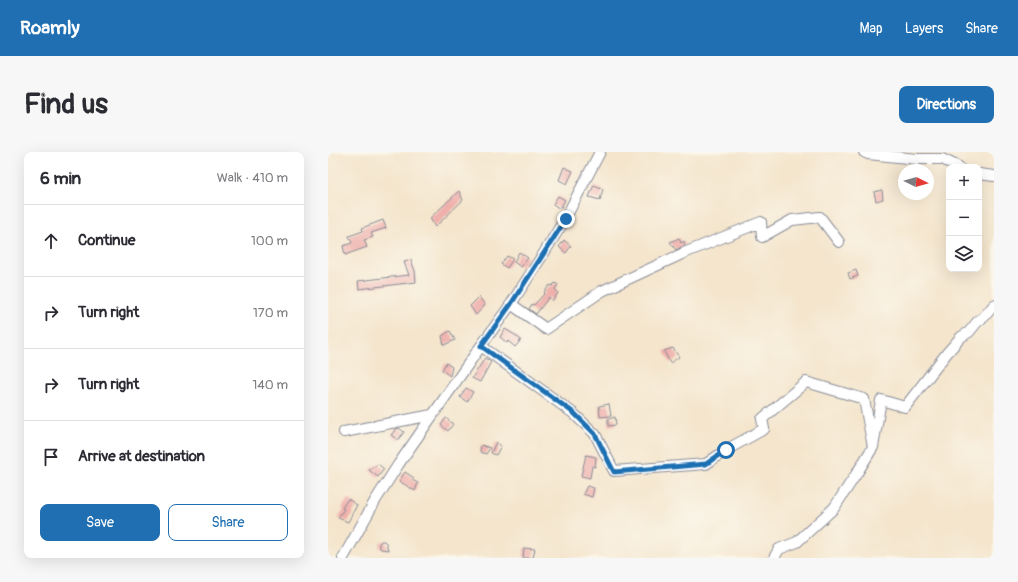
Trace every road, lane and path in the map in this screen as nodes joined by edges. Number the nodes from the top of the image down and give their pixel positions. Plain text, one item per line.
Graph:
1 (600, 152) edge
2 (864, 152) edge
3 (953, 164) edge
4 (982, 174) edge
5 (994, 176) edge
6 (839, 242) dead end
7 (511, 304) junction
8 (994, 305) edge
9 (481, 346) junction
10 (432, 415) junction
11 (344, 432) dead end
12 (873, 447) junction
13 (343, 558) edge
14 (774, 558) edge

1 - 7 street
2 - 3 street
4 - 5 street
6 - 7 street
7 - 9 street
8 - 12 street
9 - 10 street
9 - 12 street
10 - 11 street
10 - 13 street
12 - 14 street

